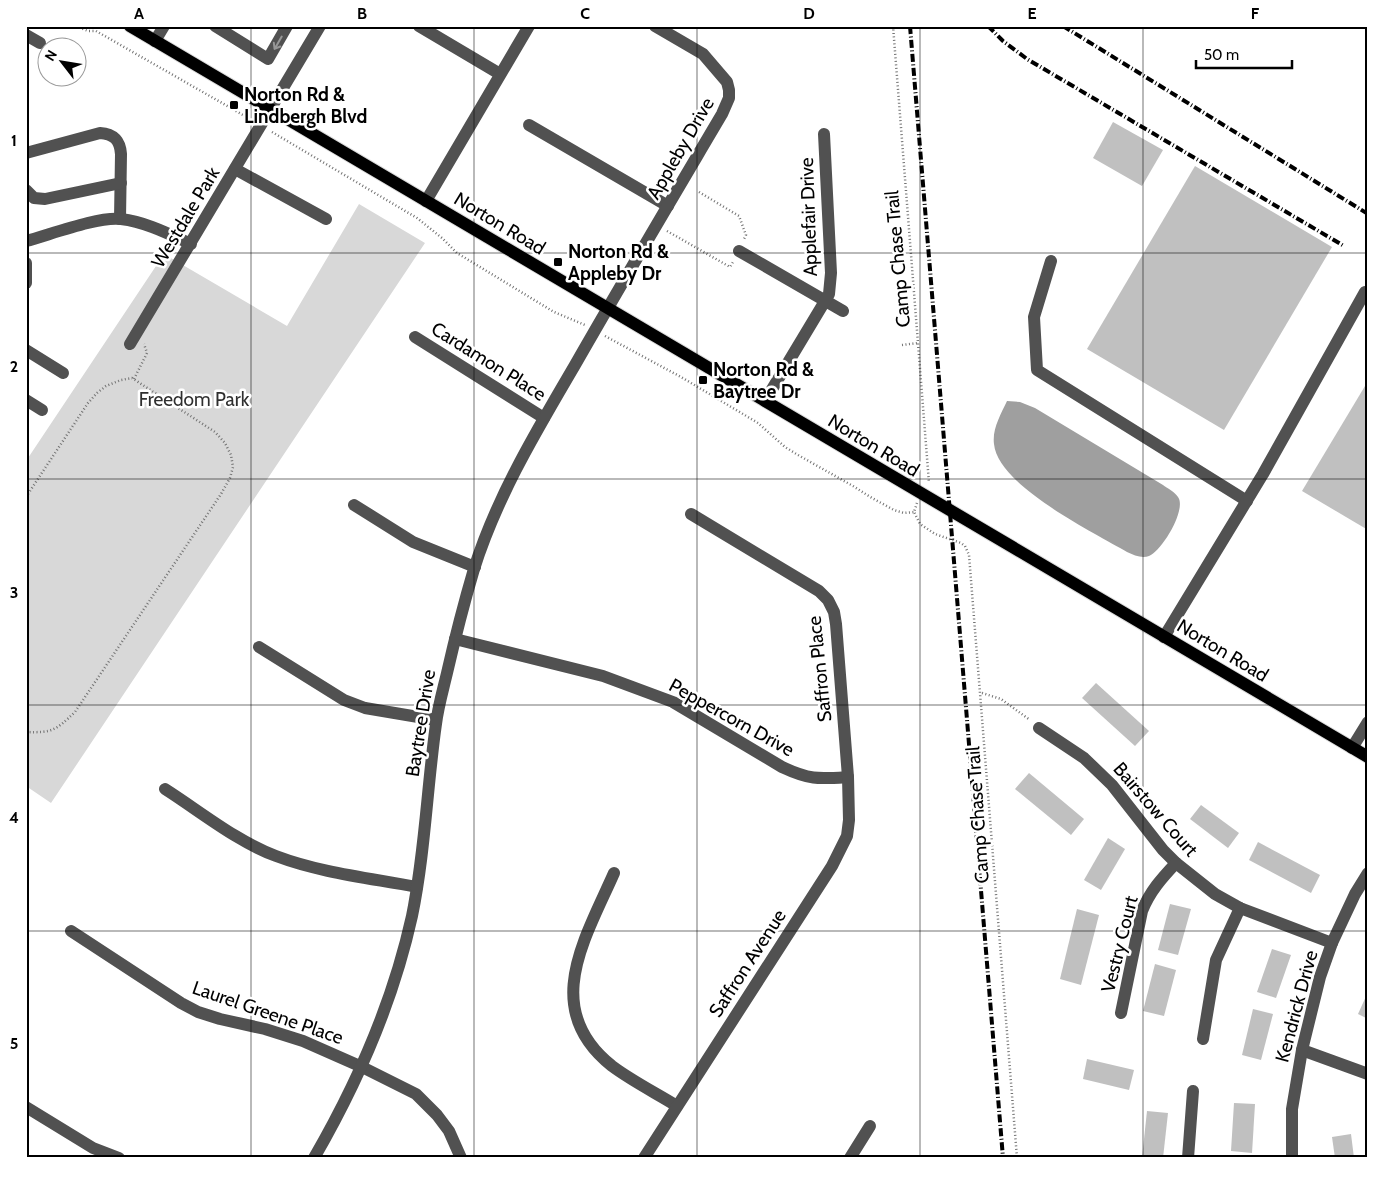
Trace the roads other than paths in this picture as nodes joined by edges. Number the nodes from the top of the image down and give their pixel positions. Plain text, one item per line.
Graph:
1 (130, 26) edge
2 (164, 26) edge
3 (215, 26) edge
4 (287, 26) edge
5 (320, 26) edge
6 (419, 26) edge
7 (529, 26) edge
8 (655, 26) edge
9 (26, 35) edge
10 (155, 41) junction
11 (38, 42) edge
12 (500, 74) junction
13 (271, 109) junction
14 (529, 125) dead end
15 (824, 134) dead end
16 (26, 153) edge
17 (235, 169) junction
18 (121, 183) junction
19 (26, 190) edge
20 (426, 201) junction
21 (668, 206) junction
22 (120, 219) junction
23 (326, 219) dead end
24 (26, 241) edge
25 (191, 244) junction
26 (739, 251) dead end
27 (1051, 261) dead end
28 (26, 263) edge
29 (26, 283) edge
30 (1364, 292) dead end
31 (825, 301) junction
32 (607, 309) junction
33 (843, 311) dead end
34 (415, 337) dead end
35 (130, 344) dead end
36 (26, 350) edge
37 (63, 373) dead end
38 (26, 400) edge
39 (765, 401) junction
40 (42, 410) dead end
41 (544, 418) junction
42 (1247, 501) junction
43 (354, 504) dead end
44 (691, 514) dead end
45 (475, 567) junction
46 (1164, 637) junction
47 (455, 639) junction
48 (259, 647) dead end
49 (436, 720) junction
50 (1368, 722) edge
51 (1039, 728) road end
52 (1352, 748) junction
53 (1368, 757) edge
54 (848, 777) junction
55 (165, 789) dead end
56 (1176, 863) junction
57 (614, 873) dead end
58 (1368, 873) edge
59 (417, 887) junction
60 (1240, 908) junction
61 (71, 931) dead end
62 (1332, 943) junction
63 (1121, 1014) dead end
64 (1203, 1039) dead end
65 (1302, 1050) junction
66 (362, 1067) junction
67 (1368, 1074) edge
68 (1193, 1091) dead end
69 (677, 1106) junction
70 (26, 1107) edge
71 (870, 1126) dead end
72 (119, 1158) edge
73 (314, 1158) edge
74 (461, 1158) edge
75 (644, 1158) edge
76 (850, 1158) edge
77 (1188, 1158) edge
78 (1292, 1158) edge

1 - 10 main road, Norton Road
2 - 10 street
4 -> 3 street
5 - 13 street, Westdale Park
6 - 12 street
7 - 12 street
8 - 21 street, Appleby Drive
9 - 11 street
10 - 13 main road, Norton Road
12 - 20 street
13 - 17 street, Westdale Park
13 - 20 main road, Norton Road
14 - 21 street
15 - 31 street, Applefair Drive
16 - 18 street
17 - 23 street
17 - 25 street, Westdale Park
18 - 19 street
18 - 22 street
20 - 32 main road, Norton Road
21 - 32 street, Appleby Drive
22 - 24 street
22 - 25 street
25 - 35 street, Westdale Park
26 - 31 street
27 - 42 street
28 - 29 street
30 - 42 street
31 - 33 street
31 - 39 street, Applefair Drive
32 - 39 main road, Norton Road
32 - 41 street, Baytree Drive
34 - 41 street, Cardamon Place
36 - 37 street
38 - 40 street
39 - 46 main road, Norton Road
41 - 45 street, Baytree Drive
42 - 46 street
43 - 45 street
44 - 54 street, Saffron Place
45 - 47 street, Baytree Drive
46 - 52 main road, Norton Road
47 - 49 street, Baytree Drive
47 - 54 street, Peppercorn Drive
48 - 49 street
49 - 59 street, Baytree Drive
50 - 52 street
51 - 56 street, Bairstow Court
52 - 53 main road, Norton Road
54 - 69 street, Saffron Avenue
55 - 59 street
56 - 60 street, Bairstow Court
56 - 63 street, Vestry Court
57 - 69 street
58 - 62 street, Kendrick Drive
59 - 66 street, Baytree Drive
60 - 62 street, Bairstow Court
60 - 64 street
61 - 66 street, Laurel Greene Place
62 - 65 street, Kendrick Drive
65 - 67 street
65 - 78 street, Kendrick Drive
66 - 73 street, Baytree Drive
66 - 74 street, Laurel Greene Place
68 - 77 street
69 - 75 street, Saffron Avenue
70 - 72 street
71 - 76 street

